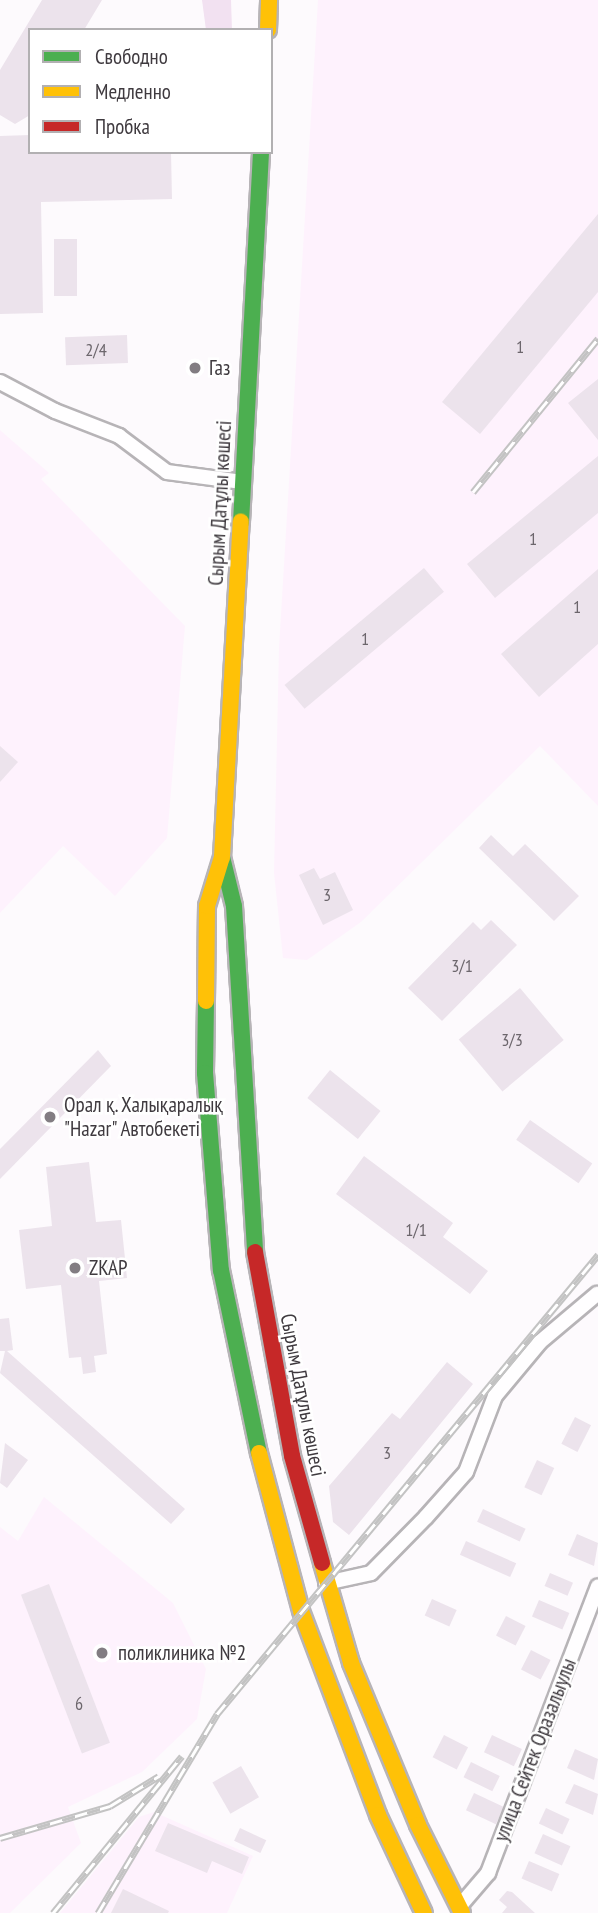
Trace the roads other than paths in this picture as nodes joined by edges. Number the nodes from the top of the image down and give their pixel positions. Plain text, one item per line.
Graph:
1 (269, 0) edge
2 (268, 28) edge
3 (261, 154) edge
4 (0, 382) edge
5 (242, 482) junction
6 (222, 857) junction
7 (204, 1010) junction
8 (240, 1010) junction
9 (597, 1294) edge
10 (326, 1583) junction
11 (598, 1586) edge
12 (460, 1910) edge
13 (424, 1913) edge

1 - 2 highway
3 - 5 highway, Сырым Датұлы көшесі
4 - 5 street
5 - 6 highway, Сырым Датұлы көшесі
6 - 7 highway, Сырым Датұлы көшесі
6 - 8 highway, Сырым Датұлы көшесі
7 - 8 highway
7 - 13 highway, Сырым Датұлы көшесі
8 - 10 highway, Сырым Датұлы көшесі
9 - 10 street
10 - 12 highway, Сырым Датұлы көшесі
11 - 12 street, улица Сейтек Оразалыулы

